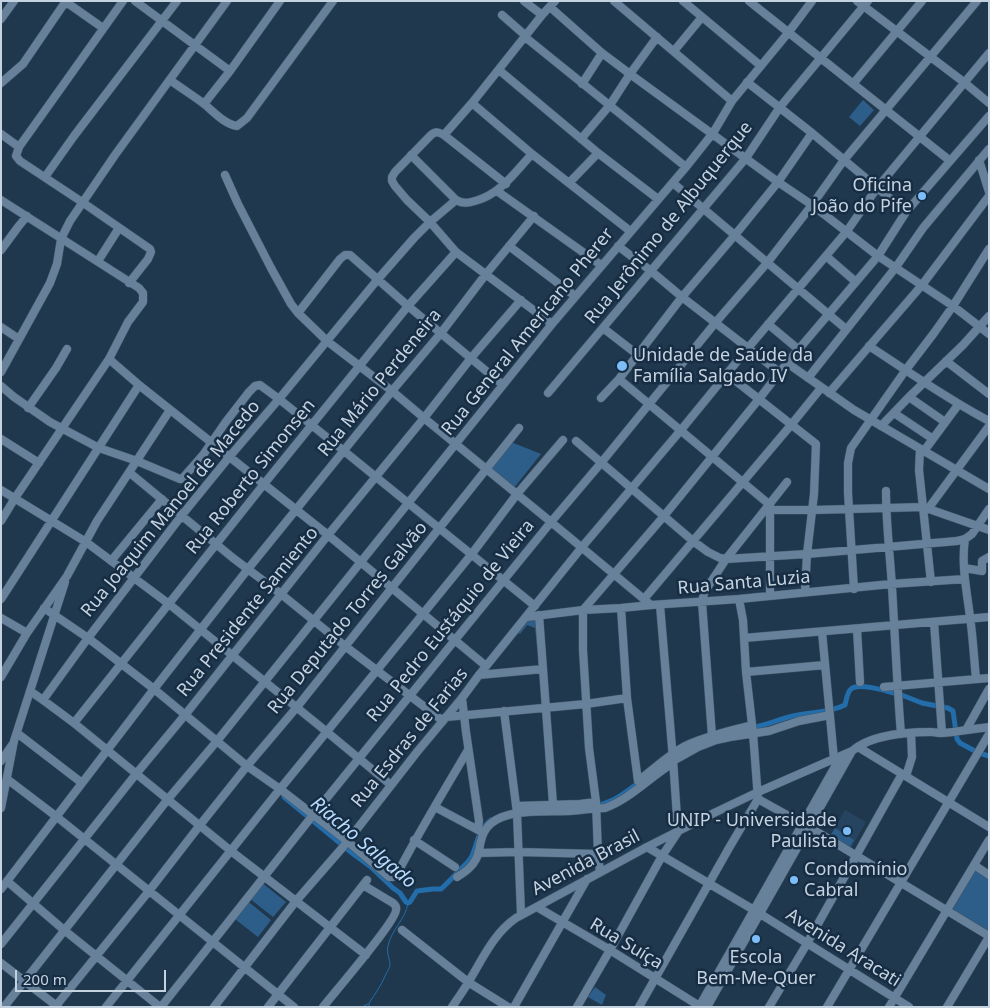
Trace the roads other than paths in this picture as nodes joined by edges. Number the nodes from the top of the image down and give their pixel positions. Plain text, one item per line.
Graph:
1 (14, 1) edge
2 (122, 1) edge
3 (135, 1) edge
4 (177, 1) edge
5 (227, 1) edge
6 (280, 1) edge
7 (524, 1) edge
8 (614, 1) edge
9 (749, 1) edge
10 (922, 1) edge
11 (977, 1) edge
12 (66, 2) edge
13 (331, 2) edge
14 (686, 2) edge
15 (810, 2) edge
16 (863, 3) edge
17 (553, 4) edge
18 (502, 15) dead end
19 (542, 15) junction
20 (702, 17) junction
21 (1, 19) edge
22 (162, 20) junction
23 (103, 28) junction
24 (897, 32) junction
25 (788, 33) junction
26 (526, 37) junction
27 (657, 37) junction
28 (196, 45) junction
29 (674, 51) junction
30 (602, 53) junction
31 (989, 53) edge
32 (820, 58) junction
33 (930, 58) junction
34 (761, 66) junction
35 (499, 70) junction
36 (230, 71) junction
37 (630, 74) junction
38 (170, 80) junction
39 (747, 82) junction
40 (964, 82) junction
41 (1, 83) edge
42 (582, 84) junction
43 (853, 84) junction
44 (732, 101) junction
45 (989, 103) edge
46 (204, 104) junction
47 (472, 104) junction
48 (610, 105) junction
49 (780, 107) junction
50 (886, 110) junction
51 (989, 116) edge
52 (713, 133) junction
53 (812, 133) junction
54 (1, 134) edge
55 (444, 135) junction
56 (919, 137) junction
57 (581, 138) junction
58 (19, 147) junction
59 (989, 148) edge
60 (598, 153) junction
61 (532, 154) junction
62 (412, 155) junction
63 (746, 158) junction
64 (844, 160) junction
65 (949, 160) junction
66 (979, 160) junction
67 (686, 167) junction
68 (225, 175) dead end
69 (45, 177) junction
70 (672, 182) junction
71 (778, 182) junction
72 (569, 183) junction
73 (506, 184) junction
74 (877, 188) junction
75 (497, 191) junction
76 (989, 192) edge
77 (989, 196) edge
78 (658, 199) junction
79 (1, 200) edge
80 (456, 200) junction
81 (82, 202) junction
82 (812, 205) junction
83 (703, 208) junction
84 (906, 212) junction
85 (27, 216) junction
86 (534, 216) junction
87 (430, 222) junction
88 (119, 228) junction
89 (630, 231) junction
90 (847, 231) junction
91 (735, 236) junction
92 (60, 239) junction
93 (510, 246) junction
94 (618, 246) junction
95 (1, 249) edge
96 (989, 249) edge
97 (456, 252) junction
98 (826, 256) junction
99 (878, 256) junction
100 (98, 261) junction
101 (767, 263) junction
102 (601, 265) junction
103 (896, 266) junction
104 (651, 271) junction
105 (486, 274) junction
106 (378, 279) junction
107 (856, 282) junction
108 (129, 283) junction
109 (922, 284) junction
110 (798, 289) junction
111 (575, 296) junction
112 (682, 297) junction
113 (521, 300) junction
114 (408, 306) junction
115 (953, 306) junction
116 (298, 313) junction
117 (828, 315) junction
118 (989, 316) edge
119 (716, 322) junction
120 (552, 324) junction
121 (768, 324) junction
122 (979, 327) junction
123 (1, 328) edge
124 (603, 328) junction
125 (846, 329) junction
126 (441, 333) junction
127 (989, 334) edge
128 (19, 339) junction
129 (327, 341) junction
130 (869, 346) junction
131 (748, 348) junction
132 (67, 349) dead end
133 (798, 350) junction
134 (638, 355) junction
135 (471, 358) junction
136 (109, 359) junction
137 (946, 361) junction
138 (787, 363) junction
139 (360, 366) junction
140 (904, 371) junction
141 (1, 372) edge
142 (779, 372) junction
143 (727, 374) junction
144 (808, 378) junction
145 (619, 379) junction
146 (924, 383) junction
147 (139, 385) junction
148 (503, 385) junction
149 (1, 386) edge
150 (821, 388) junction
151 (392, 390) junction
152 (548, 393) dead end
153 (829, 393) junction
154 (989, 394) edge
155 (909, 397) junction
156 (601, 398) dead end
157 (279, 399) junction
158 (759, 400) junction
159 (649, 405) junction
160 (958, 405) junction
161 (28, 408) junction
162 (170, 410) junction
163 (894, 413) junction
164 (424, 418) junction
165 (871, 420) junction
166 (989, 421) edge
167 (945, 422) junction
168 (311, 425) junction
169 (791, 425) junction
170 (882, 426) junction
171 (989, 426) edge
172 (519, 428) dead end
173 (61, 429) junction
174 (681, 430) junction
175 (1, 439) edge
176 (933, 439) junction
177 (563, 440) dead end
178 (576, 441) dead end
179 (212, 442) junction
180 (456, 444) junction
181 (99, 448) junction
182 (922, 450) junction
183 (344, 451) junction
184 (230, 456) junction
185 (712, 456) junction
186 (137, 461) junction
187 (39, 463) junction
188 (601, 463) junction
189 (486, 468) junction
190 (957, 470) junction
191 (130, 473) junction
192 (376, 477) junction
193 (742, 482) junction
194 (787, 482) dead end
195 (264, 484) junction
196 (989, 488) edge
197 (631, 489) junction
198 (1, 490) edge
199 (886, 491) dead end
200 (517, 494) junction
201 (15, 498) junction
202 (162, 499) junction
203 (408, 503) junction
204 (886, 507) junction
205 (926, 508) junction
206 (989, 508) edge
207 (296, 509) junction
208 (768, 509) junction
209 (849, 509) junction
210 (813, 510) junction
211 (182, 515) junction
212 (664, 516) junction
213 (1, 521) edge
214 (52, 521) junction
215 (551, 522) junction
216 (978, 526) junction
217 (439, 528) junction
218 (989, 530) edge
219 (328, 535) junction
220 (965, 540) junction
221 (693, 541) junction
222 (86, 542) junction
223 (216, 544) junction
224 (928, 544) junction
225 (582, 547) junction
226 (888, 548) junction
227 (851, 550) junction
228 (807, 554) junction
229 (471, 555) junction
230 (769, 556) junction
231 (988, 557) edge
232 (726, 559) junction
233 (111, 560) junction
234 (360, 562) junction
235 (964, 568) junction
236 (248, 569) junction
237 (984, 569) edge
238 (613, 574) junction
239 (66, 576) junction
240 (134, 579) junction
241 (965, 579) junction
242 (503, 581) junction
243 (931, 582) junction
244 (891, 584) junction
245 (391, 588) junction
246 (854, 589) junction
247 (805, 592) junction
248 (281, 594) junction
249 (770, 596) junction
250 (1, 599) edge
251 (739, 599) junction
252 (647, 602) junction
253 (702, 602) junction
254 (169, 604) junction
255 (660, 605) junction
256 (535, 606) junction
257 (44, 608) junction
258 (621, 608) junction
259 (583, 610) junction
260 (423, 613) junction
261 (55, 615) junction
262 (539, 615) junction
263 (526, 617) junction
264 (989, 617) edge
265 (1, 618) edge
266 (970, 618) junction
267 (313, 620) junction
268 (934, 622) junction
269 (894, 625) junction
270 (857, 629) junction
271 (201, 630) junction
272 (822, 632) junction
273 (27, 633) junction
274 (88, 638) junction
275 (744, 638) junction
276 (455, 640) junction
277 (345, 646) junction
278 (232, 655) junction
279 (121, 664) junction
280 (486, 666) junction
281 (825, 666) junction
282 (543, 669) junction
283 (377, 670) junction
284 (746, 672) junction
285 (2, 673) edge
286 (479, 675) junction
287 (989, 678) edge
288 (976, 679) junction
289 (264, 680) junction
290 (860, 682) dead end
291 (938, 682) junction
292 (897, 686) junction
293 (884, 687) dead end
294 (154, 689) junction
295 (989, 689) edge
296 (30, 691) junction
297 (410, 696) junction
298 (462, 698) junction
299 (627, 698) junction
300 (44, 700) junction
301 (586, 704) junction
302 (297, 707) junction
303 (547, 707) junction
304 (504, 711) junction
305 (185, 715) junction
306 (464, 715) junction
307 (830, 715) junction
308 (444, 719) junction
309 (74, 723) junction
310 (989, 727) edge
311 (753, 729) junction
312 (959, 731) junction
313 (327, 732) junction
314 (912, 733) junction
315 (942, 733) junction
316 (901, 734) junction
317 (989, 734) edge
318 (712, 736) junction
319 (16, 737) junction
320 (217, 740) junction
321 (855, 749) junction
322 (468, 750) junction
323 (107, 751) junction
324 (838, 757) junction
325 (360, 758) junction
326 (673, 759) junction
327 (1, 761) edge
328 (247, 766) junction
329 (136, 774) junction
330 (904, 775) junction
331 (7, 779) junction
332 (82, 783) junction
333 (391, 785) junction
334 (280, 789) junction
335 (758, 796) junction
336 (168, 799) junction
337 (948, 801) junction
338 (553, 804) junction
339 (596, 805) junction
340 (435, 807) junction
341 (1, 808) edge
342 (516, 809) junction
343 (57, 817) junction
344 (311, 817) junction
345 (200, 825) junction
346 (806, 826) junction
347 (989, 826) edge
348 (678, 832) junction
349 (84, 839) junction
350 (414, 840) junction
351 (989, 840) edge
352 (345, 844) junction
353 (647, 847) junction
354 (231, 851) junction
355 (518, 852) junction
356 (478, 853) junction
357 (598, 854) junction
358 (662, 856) junction
359 (855, 856) junction
360 (116, 865) junction
361 (974, 865) junction
362 (455, 867) dead end
363 (600, 872) junction
364 (989, 874) edge
365 (264, 877) junction
366 (457, 878) dead end
367 (587, 880) junction
368 (7, 881) junction
369 (709, 883) junction
370 (900, 883) junction
371 (1, 889) edge
372 (149, 892) junction
373 (296, 901) junction
374 (33, 904) junction
375 (536, 906) junction
376 (947, 911) junction
377 (757, 912) junction
378 (521, 914) junction
379 (180, 916) junction
380 (562, 922) junction
381 (330, 928) junction
382 (64, 930) junction
383 (402, 930) dead end
384 (989, 936) edge
385 (213, 941) junction
386 (807, 942) junction
387 (1, 944) edge
388 (610, 950) junction
389 (366, 955) junction
390 (97, 956) junction
391 (1, 963) edge
392 (245, 967) junction
393 (849, 970) junction
394 (655, 979) junction
395 (127, 980) junction
396 (24, 981) junction
397 (468, 982) junction
398 (279, 994) junction
399 (894, 998) junction
400 (56, 1006) edge
401 (4, 1007) edge
402 (106, 1007) edge
403 (161, 1007) edge
404 (214, 1007) edge
405 (268, 1007) edge
406 (294, 1007) edge
407 (323, 1007) edge
408 (452, 1007) edge
409 (508, 1007) edge
410 (514, 1007) edge
411 (577, 1007) edge
412 (639, 1007) edge
413 (702, 1007) edge
414 (769, 1007) edge
415 (827, 1007) edge
416 (889, 1007) edge
417 (909, 1007) edge
418 (947, 1007) edge

1 - 21 street
2 - 23 street
3 - 22 street
4 - 22 street
5 - 28 street
6 - 36 street
7 - 19 street
8 - 27 street
9 - 25 street
10 - 24 street
11 - 33 street, Rua Pedro Eustáquio de Vieira
12 - 23 street
12 - 41 street
13 - 46 street
14 - 20 street
15 - 25 street, Rua General Americano Pherer
16 - 24 street
16 - 32 street, Rua Jerônimo de Albuquerque
17 - 19 street
17 - 30 street
18 - 26 street
19 - 26 street
20 - 29 street
20 - 34 street
22 - 28 street
22 - 69 street
23 - 58 street
24 - 33 street
24 - 43 street
25 - 32 street
25 - 34 street, Rua General Americano Pherer
26 - 35 street
26 - 42 street
27 - 29 street
27 - 37 street
28 - 36 street
28 - 38 street
29 - 44 street
30 - 37 street
30 - 42 street
31 - 40 street, Rua Esdras de Farias
32 - 43 street
32 - 49 street, Rua Jerônimo de Albuquerque
33 - 40 street
33 - 50 street, Rua Pedro Eustáquio de Vieira
34 - 39 street, Rua General Americano Pherer
35 - 47 street
35 - 57 street
36 - 46 street
37 - 48 street
37 - 52 street
38 - 46 street
38 - 81 street
39 - 44 street, Rua General Americano Pherer
39 - 49 street
40 - 45 street
40 - 56 street, Rua Esdras de Farias
42 - 48 street
43 - 50 street
44 - 52 street, Rua General Americano Pherer
47 - 55 street
47 - 61 street
48 - 57 street
48 - 67 street
49 - 53 street
49 - 63 street, Rua Jerônimo de Albuquerque
50 - 56 street
50 - 64 street, Rua Pedro Eustáquio de Vieira
51 - 65 street
52 - 63 street
52 - 67 street, Rua General Americano Pherer
53 - 64 street
53 - 71 street
54 - 58 street
55 - 62 street
55 - 73 street
56 - 65 street
56 - 74 street, Rua Esdras de Farias
57 - 60 street
58 - 69 street
59 - 66 street
60 - 72 street
60 - 78 street
61 - 72 street
61 - 73 street
62 - 80 street
62 - 87 street
63 - 71 street
63 - 83 street, Rua Jerônimo de Albuquerque
64 - 74 street
64 - 82 street, Rua Pedro Eustáquio de Vieira
65 - 84 street
66 - 76 street
66 - 103 street
67 - 70 street, Rua General Americano Pherer
68 - 116 street
69 - 81 street
70 - 78 street, Rua General Americano Pherer
70 - 83 street
71 - 82 street
71 - 91 street
72 - 89 street
73 - 75 street
74 - 84 street
74 - 90 street, Rua Esdras de Farias
75 - 80 street
75 - 86 street
77 - 109 street
78 - 89 street, Rua General Americano Pherer
79 - 85 street
80 - 87 street, Rua Joaquim Manoel de Macedo
81 - 88 street
81 - 92 street
82 - 90 street
82 - 101 street, Rua Pedro Eustáquio de Vieira
83 - 91 street
83 - 104 street, Rua Jerônimo de Albuquerque
84 - 99 street
85 - 92 street
85 - 95 street
86 - 93 street, Rua Mário Perdeneira
86 - 102 street
87 - 97 street
87 - 106 street, Rua Joaquim Manoel de Macedo
88 - 100 street
88 - 108 street
89 - 94 street, Rua General Americano Pherer
90 - 98 street, Rua Esdras de Farias
90 - 99 street
91 - 101 street
91 - 112 street
92 - 100 street
92 - 128 street
93 - 105 street, Rua Mário Perdeneira
93 - 111 street
94 - 102 street, Rua General Americano Pherer
94 - 104 street
96 - 115 street
97 - 105 street
97 - 114 street, Rua Roberto Simonsen
98 - 107 street
98 - 110 street, Rua Esdras de Farias
99 - 103 street
99 - 107 street
100 - 108 street
101 - 110 street
101 - 119 street, Rua Pedro Eustáquio de Vieira
102 - 111 street, Rua General Americano Pherer
103 - 109 street
103 - 125 street
104 - 112 street
104 - 124 street, Rua Jerônimo de Albuquerque
105 - 113 street
105 - 126 street, Rua Mário Perdeneira
106 - 114 street
106 - 116 street
106 - 129 street, Rua Joaquim Manoel de Macedo
107 - 117 street
108 - 136 street
109 - 115 street
109 - 130 street
110 - 117 street
110 - 121 street, Rua Esdras de Farias
111 - 120 street, Rua General Americano Pherer
112 - 119 street
112 - 134 street
113 - 120 street
113 - 135 street, Rua Presidente Samiento
114 - 126 street
114 - 139 street, Rua Roberto Simonsen
115 - 122 street
115 - 140 street
116 - 129 street
117 - 125 street
117 - 133 street
118 - 122 street
119 - 131 street
119 - 159 street, Rua Pedro Eustáquio de Vieira
120 - 148 street, Rua General Americano Pherer
121 - 131 street, Rua Esdras de Farias
121 - 133 street
122 - 127 street
122 - 137 street
123 - 128 street
124 - 134 street
124 - 152 street, Rua Jerônimo de Albuquerque
125 - 144 street
126 - 135 street
126 - 151 street, Rua Mário Perdeneira
128 - 141 street
129 - 139 street
129 - 157 street, Rua Joaquim Manoel de Macedo
130 - 140 street
130 - 153 street
131 - 142 street
131 - 143 street, Rua Esdras de Farias
132 - 161 street
133 - 138 street
134 - 145 street
135 - 148 street
135 - 164 street, Rua Presidente Samiento
136 - 147 street
136 - 173 street
137 - 146 street
137 - 154 street
138 - 142 street
138 - 144 street
139 - 151 street
139 - 168 street, Rua Roberto Simonsen
140 - 146 street
140 - 165 street
142 - 158 street
143 - 158 street
143 - 174 street, Rua Esdras de Farias
144 - 150 street
145 - 156 street
145 - 159 street
146 - 155 street
146 - 160 street
147 - 162 street
147 - 181 street
148 - 180 street, Rua General Americano Pherer
149 - 161 street
150 - 153 street
150 - 169 street
151 - 164 street
151 - 183 street, Rua Mário Perdeneira
153 - 165 street
155 - 163 street
155 - 167 street
157 - 168 street
157 - 179 street
157 - 184 street, Rua Joaquim Manoel de Macedo
158 - 169 street
158 - 185 street
159 - 174 street
159 - 188 street, Rua Pedro Eustáquio de Vieira
160 - 166 street
160 - 167 street
161 - 173 street
162 - 179 street
162 - 186 street
163 - 170 street
163 - 176 street
164 - 180 street
164 - 192 street, Rua Presidente Samiento
165 - 170 street
165 - 209 street
167 - 176 street
168 - 183 street
168 - 195 street, Rua Roberto Simonsen
169 - 193 street
169 - 210 street
170 - 182 street
171 - 190 street
172 - 189 street, Rua Deputado Torres Galvão
173 - 181 street
173 - 187 street
174 - 185 street
174 - 197 street, Rua Esdras de Farias
175 - 187 street
176 - 182 street
177 - 200 street
178 - 188 street
179 - 184 street
179 - 186 street
180 - 189 street
180 - 203 street, Rua General Americano Pherer
181 - 186 street
181 - 214 street
182 - 190 street
182 - 205 street
183 - 192 street
183 - 207 street, Rua Mário Perdeneira
184 - 195 street
184 - 211 street, Rua Joaquim Manoel de Macedo
185 - 193 street
185 - 212 street
186 - 191 street
187 - 201 street
188 - 197 street
188 - 215 street, Rua Pedro Eustáquio de Vieira
189 - 200 street
189 - 217 street, Rua Deputado Torres Galvão
190 - 196 street
190 - 205 street
191 - 202 street
191 - 222 street
192 - 203 street
192 - 219 street, Rua Presidente Samiento
193 - 208 street
193 - 221 street
194 - 208 street
195 - 207 street
195 - 223 street, Rua Roberto Simonsen
197 - 212 street
197 - 225 street, Rua Esdras de Farias
198 - 201 street
199 - 204 street
200 - 215 street
200 - 229 street
201 - 213 street
201 - 214 street
202 - 211 street
202 - 233 street
203 - 217 street
203 - 234 street, Rua General Americano Pherer
204 - 205 street
204 - 209 street
204 - 226 street
205 - 216 street
205 - 224 street
206 - 216 street
207 - 219 street
207 - 236 street, Rua Mário Perdeneira
208 - 210 street
208 - 230 street
208 - 232 street
209 - 210 street
209 - 227 street
210 - 228 street
211 - 223 street
211 - 240 street, Rua Joaquim Manoel de Macedo
212 - 221 street
212 - 238 street
214 - 222 street
214 - 250 street
215 - 225 street
215 - 242 street, Rua Pedro Eustáquio de Vieira
216 - 218 street
216 - 220 street
217 - 229 street
217 - 245 street, Rua Deputado Torres Galvão
219 - 234 street
219 - 248 street, Rua Presidente Samiento
220 - 224 street
220 - 235 street
221 - 232 street
221 - 252 street
222 - 233 street
222 - 239 street
223 - 236 street
223 - 254 street, Rua Roberto Simonsen
224 - 226 street
224 - 243 street
225 - 238 street
225 - 256 street, Rua Esdras de Farias
226 - 227 street
226 - 244 street
227 - 228 street
227 - 246 street
228 - 230 street
228 - 247 street
229 - 242 street
229 - 260 street
230 - 232 street
230 - 249 street
231 - 237 street
232 - 253 street
233 - 240 street
234 - 245 street
234 - 267 street, Rua General Americano Pherer
235 - 237 street
235 - 241 street
236 - 248 street
236 - 271 street, Rua Mário Perdeneira
238 - 252 street
238 - 259 street
239 - 257 street
239 - 261 street
240 - 254 street
240 - 274 street, Rua Joaquim Manoel de Macedo
241 - 243 street, Rua Santa Luzia
241 - 266 street
242 - 256 street
242 - 276 street, Rua Pedro Eustáquio de Vieira
243 - 244 street, Rua Santa Luzia
244 - 246 street, Rua Santa Luzia
244 - 269 street
245 - 260 street
245 - 277 street, Rua Deputado Torres Galvão
246 - 247 street, Rua Santa Luzia
247 - 249 street, Rua Santa Luzia
248 - 267 street
248 - 278 street, Rua Presidente Samiento
249 - 251 street, Rua Santa Luzia
251 - 253 street, Rua Santa Luzia
251 - 275 street
252 - 255 street, Rua Santa Luzia
252 - 258 street, Rua Santa Luzia
253 - 255 street, Rua Santa Luzia
253 - 318 street
254 - 271 street
254 - 279 street, Rua Roberto Simonsen
255 - 326 street
256 - 263 street, Rua Esdras de Farias
257 - 261 street
257 - 273 street
258 - 259 street, Rua Santa Luzia
258 - 299 street
259 - 262 street, Rua Santa Luzia
259 - 301 street
260 - 276 street
260 - 283 street
261 - 274 street
261 - 296 street
262 - 263 street, Rua Santa Luzia
262 - 282 street
263 - 280 street, Rua Esdras de Farias
264 - 266 street
265 - 273 street
266 - 268 street
266 - 288 street
267 - 277 street
267 - 289 street, Rua General Americano Pherer
268 - 269 street
268 - 291 street
269 - 270 street
269 - 292 street
270 - 272 street
270 - 290 street
271 - 278 street
271 - 294 street, Rua Mário Perdeneira
272 - 275 street
272 - 281 street
273 - 285 street
274 - 279 street
274 - 300 street, Rua Joaquim Manoel de Macedo
275 - 284 street
276 - 280 street
276 - 297 street, Rua Pedro Eustáquio de Vieira
277 - 283 street
277 - 302 street, Rua Deputado Torres Galvão
278 - 289 street
278 - 305 street, Rua Presidente Samiento
279 - 294 street
279 - 309 street, Rua Roberto Simonsen
280 - 286 street, Rua Esdras de Farias
281 - 284 street
281 - 307 street
282 - 286 street
282 - 303 street
283 - 297 street
283 - 313 street
284 - 311 street
286 - 298 street, Rua Esdras de Farias
287 - 288 street
288 - 291 street
289 - 302 street
289 - 320 street, Rua General Americano Pherer
291 - 292 street
291 - 315 street
292 - 293 street
292 - 316 street
294 - 305 street
294 - 323 street, Rua Mário Perdeneira
295 - 312 street
296 - 300 street
296 - 319 street
297 - 308 street
297 - 325 street, Rua Pedro Eustáquio de Vieira
298 - 306 street
298 - 308 street, Rua Esdras de Farias
299 - 301 street
299 - 326 street
300 - 309 street
301 - 303 street
301 - 339 street
302 - 313 street
302 - 328 street, Rua Deputado Torres Galvão
303 - 304 street
303 - 338 street
304 - 306 street
304 - 342 street
305 - 320 street
305 - 329 street, Rua Presidente Samiento
306 - 308 street
306 - 322 street
307 - 311 street
307 - 324 street
308 - 333 street, Rua Esdras de Farias
309 - 323 street
310 - 312 street, Avenida Brasil
311 - 318 street
311 - 326 street
311 - 335 street
312 - 315 street, Avenida Brasil
313 - 325 street
313 - 334 street
314 - 315 street, Avenida Brasil
314 - 316 street, Avenida Brasil
314 - 330 street
316 - 321 street, Avenida Brasil
317 - 337 street
318 - 326 street
319 - 327 street
319 - 331 street
319 - 332 street
320 - 328 street
320 - 336 street, Rua General Americano Pherer
321 - 324 street, Avenida Brasil
321 - 330 street
321 - 346 street
322 - 340 street
322 - 340 street
323 - 329 street
323 - 332 street, Rua Mário Perdeneira
324 - 335 street, Avenida Brasil
324 - 346 street
325 - 333 street
325 - 344 street, Rua Pedro Eustáquio de Vieira
326 - 339 street
326 - 348 street
328 - 334 street
328 - 345 street, Rua Deputado Torres Galvão
329 - 336 street
329 - 349 street, Rua Presidente Samiento
330 - 337 street
330 - 359 street
331 - 341 street
331 - 343 street
332 - 343 street, Rua Mário Perdeneira
333 - 352 street, Rua Esdras de Farias
334 - 344 street
334 - 354 street
335 - 346 street
335 - 348 street, Avenida Brasil
335 - 369 street
336 - 345 street
336 - 360 street, Rua General Americano Pherer
337 - 347 street
337 - 370 street
338 - 339 street
338 - 342 street
339 - 342 street
339 - 357 street
340 - 350 street
342 - 355 street
342 - 356 street
343 - 349 street
343 - 368 street, Rua Mário Perdeneira
344 - 352 street
344 - 365 street, Rua Pedro Eustáquio de Vieira
345 - 354 street
345 - 372 street, Rua Deputado Torres Galvão
346 - 359 street
346 - 377 street
348 - 353 street, Avenida Brasil
348 - 358 street
349 - 360 street
349 - 374 street, Rua Presidente Samiento
350 - 352 street
350 - 362 street
351 - 361 street
352 - 373 street, Rua Esdras de Farias
353 - 358 street, Avenida Aracati
353 - 363 street, Avenida Brasil
354 - 365 street
354 - 379 street
355 - 356 street
355 - 357 street
355 - 378 street
356 - 366 street
357 - 363 street
358 - 369 street, Avenida Aracati
358 - 388 street
359 - 370 street
359 - 386 street
360 - 372 street
360 - 382 street, Rua General Americano Pherer
361 - 364 street
361 - 376 street
363 - 367 street, Avenida Brasil
365 - 373 street
365 - 385 street, Rua Pedro Eustáquio de Vieira
367 - 375 street, Avenida Brasil
367 - 380 street
368 - 371 street, Rua Mário Perdeneira
368 - 374 street
369 - 377 street, Avenida Aracati
369 - 394 street
370 - 376 street
370 - 393 street
372 - 379 street
372 - 390 street, Rua Deputado Torres Galvão
373 - 381 street
373 - 392 street, Rua Esdras de Farias
374 - 382 street
374 - 387 street, Rua Presidente Samiento
375 - 378 street, Avenida Brasil
375 - 380 street, Rua Suíça
376 - 384 street
376 - 399 street
377 - 386 street, Avenida Aracati
377 - 413 street
378 - 397 street, Avenida Brasil
379 - 385 street
379 - 395 street
380 - 388 street, Rua Suíça
380 - 410 street
381 - 389 street
381 - 389 street
381 - 398 street
382 - 390 street
382 - 396 street, Rua General Americano Pherer
383 - 397 street
384 - 418 street
385 - 392 street
385 - 403 street, Rua Pedro Eustáquio de Vieira
386 - 393 street, Avenida Aracati
386 - 414 street
388 - 394 street, Rua Suíça
388 - 411 street
389 - 407 street
390 - 395 street
390 - 400 street, Rua Deputado Torres Galvão
391 - 396 street
392 - 398 street
392 - 404 street, Rua Esdras de Farias
393 - 399 street, Avenida Aracati
393 - 415 street
394 - 412 street
394 - 413 street, Rua Suíça
395 - 402 street
395 - 403 street
396 - 400 street
396 - 401 street, Rua General Americano Pherer
397 - 408 street, Avenida Brasil
397 - 409 street
398 - 405 street
398 - 406 street
399 - 416 street
399 - 417 street, Avenida Aracati

